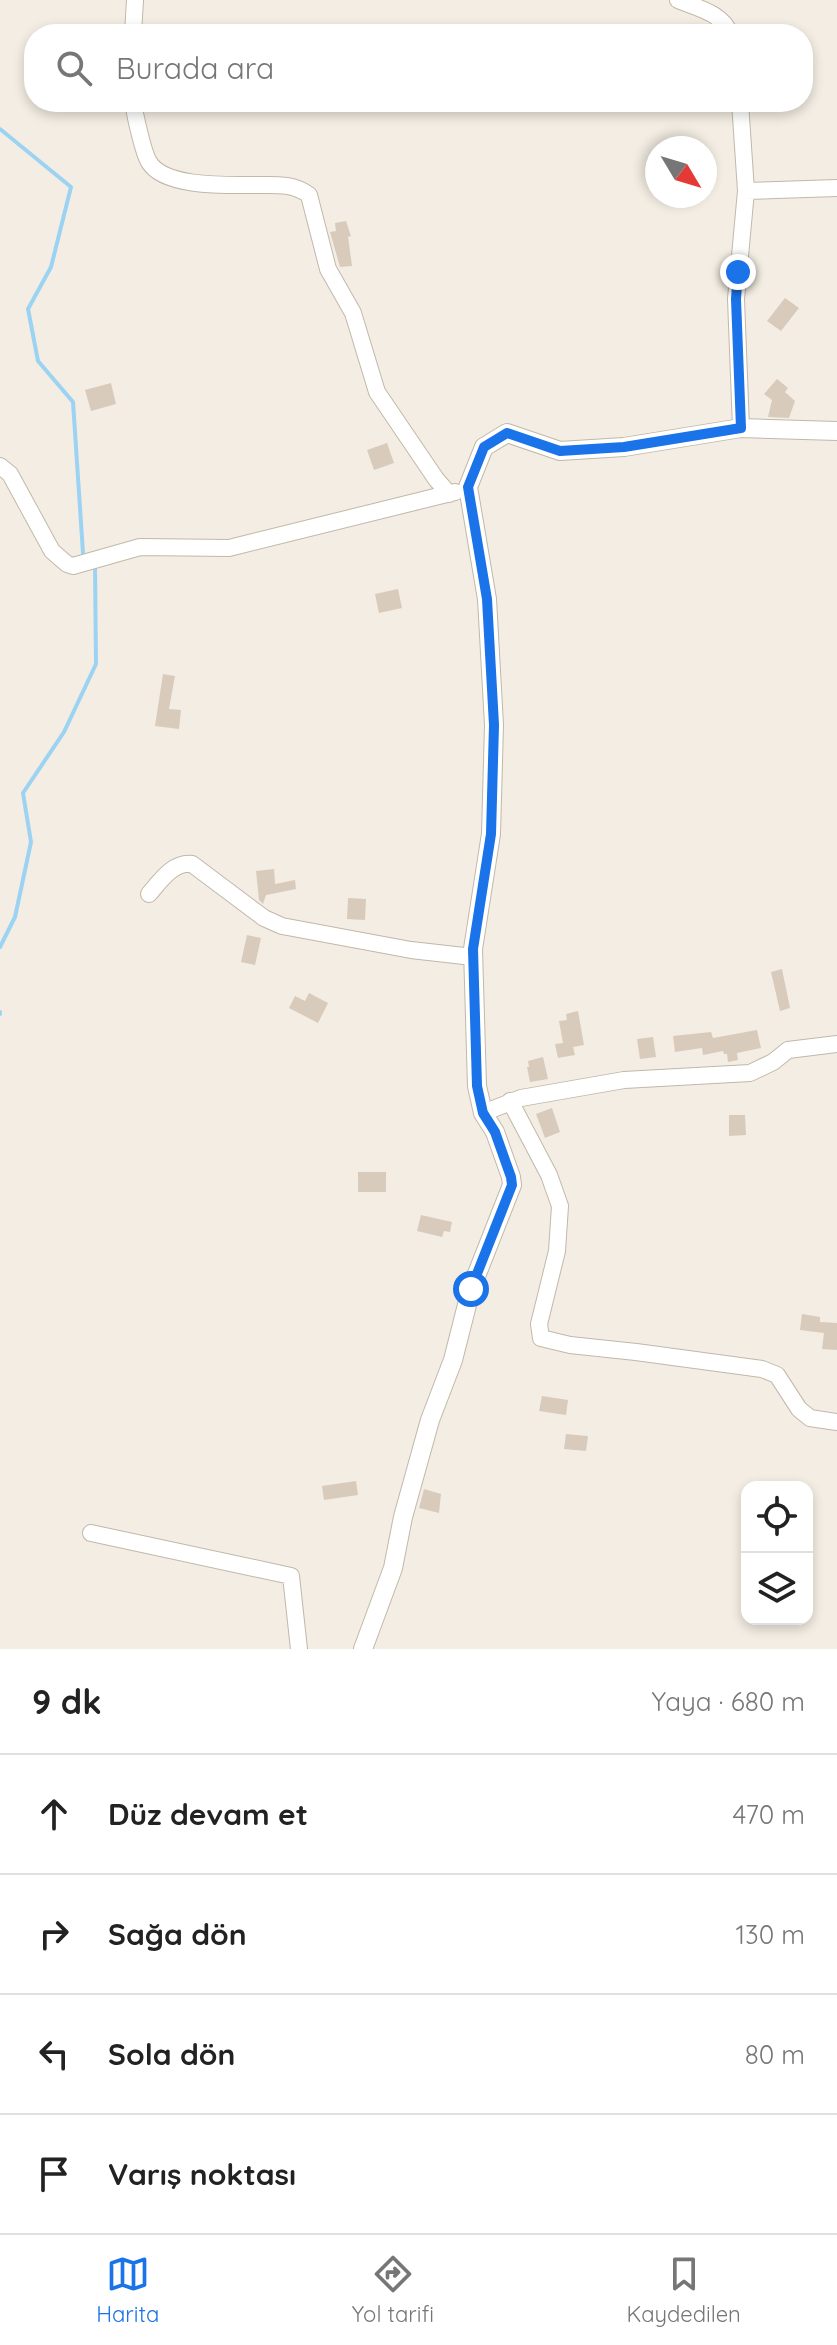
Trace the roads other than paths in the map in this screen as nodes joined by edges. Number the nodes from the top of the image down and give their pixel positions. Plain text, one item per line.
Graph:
1 (135, 0) edge
2 (678, 0) edge
3 (134, 24) edge
4 (726, 24) edge
5 (136, 112) edge
6 (741, 112) edge
7 (837, 188) edge
8 (746, 191) junction
9 (741, 428) junction
10 (837, 431) edge
11 (0, 466) edge
12 (468, 487) junction
13 (449, 494) junction
14 (149, 894) dead end
15 (473, 957) junction
16 (837, 1044) edge
17 (510, 1101) junction
18 (483, 1113) junction
19 (837, 1422) edge
20 (91, 1533) dead end
21 (299, 1649) edge
22 (363, 1649) edge

1 - 3 street
2 - 4 street
5 - 13 street
6 - 8 street
7 - 8 street
8 - 9 street
9 - 10 street
9 - 12 street
11 - 13 street
12 - 13 street
12 - 15 street
14 - 15 street
15 - 18 street
16 - 17 street
17 - 18 street
17 - 19 street
18 - 22 street
20 - 21 street

